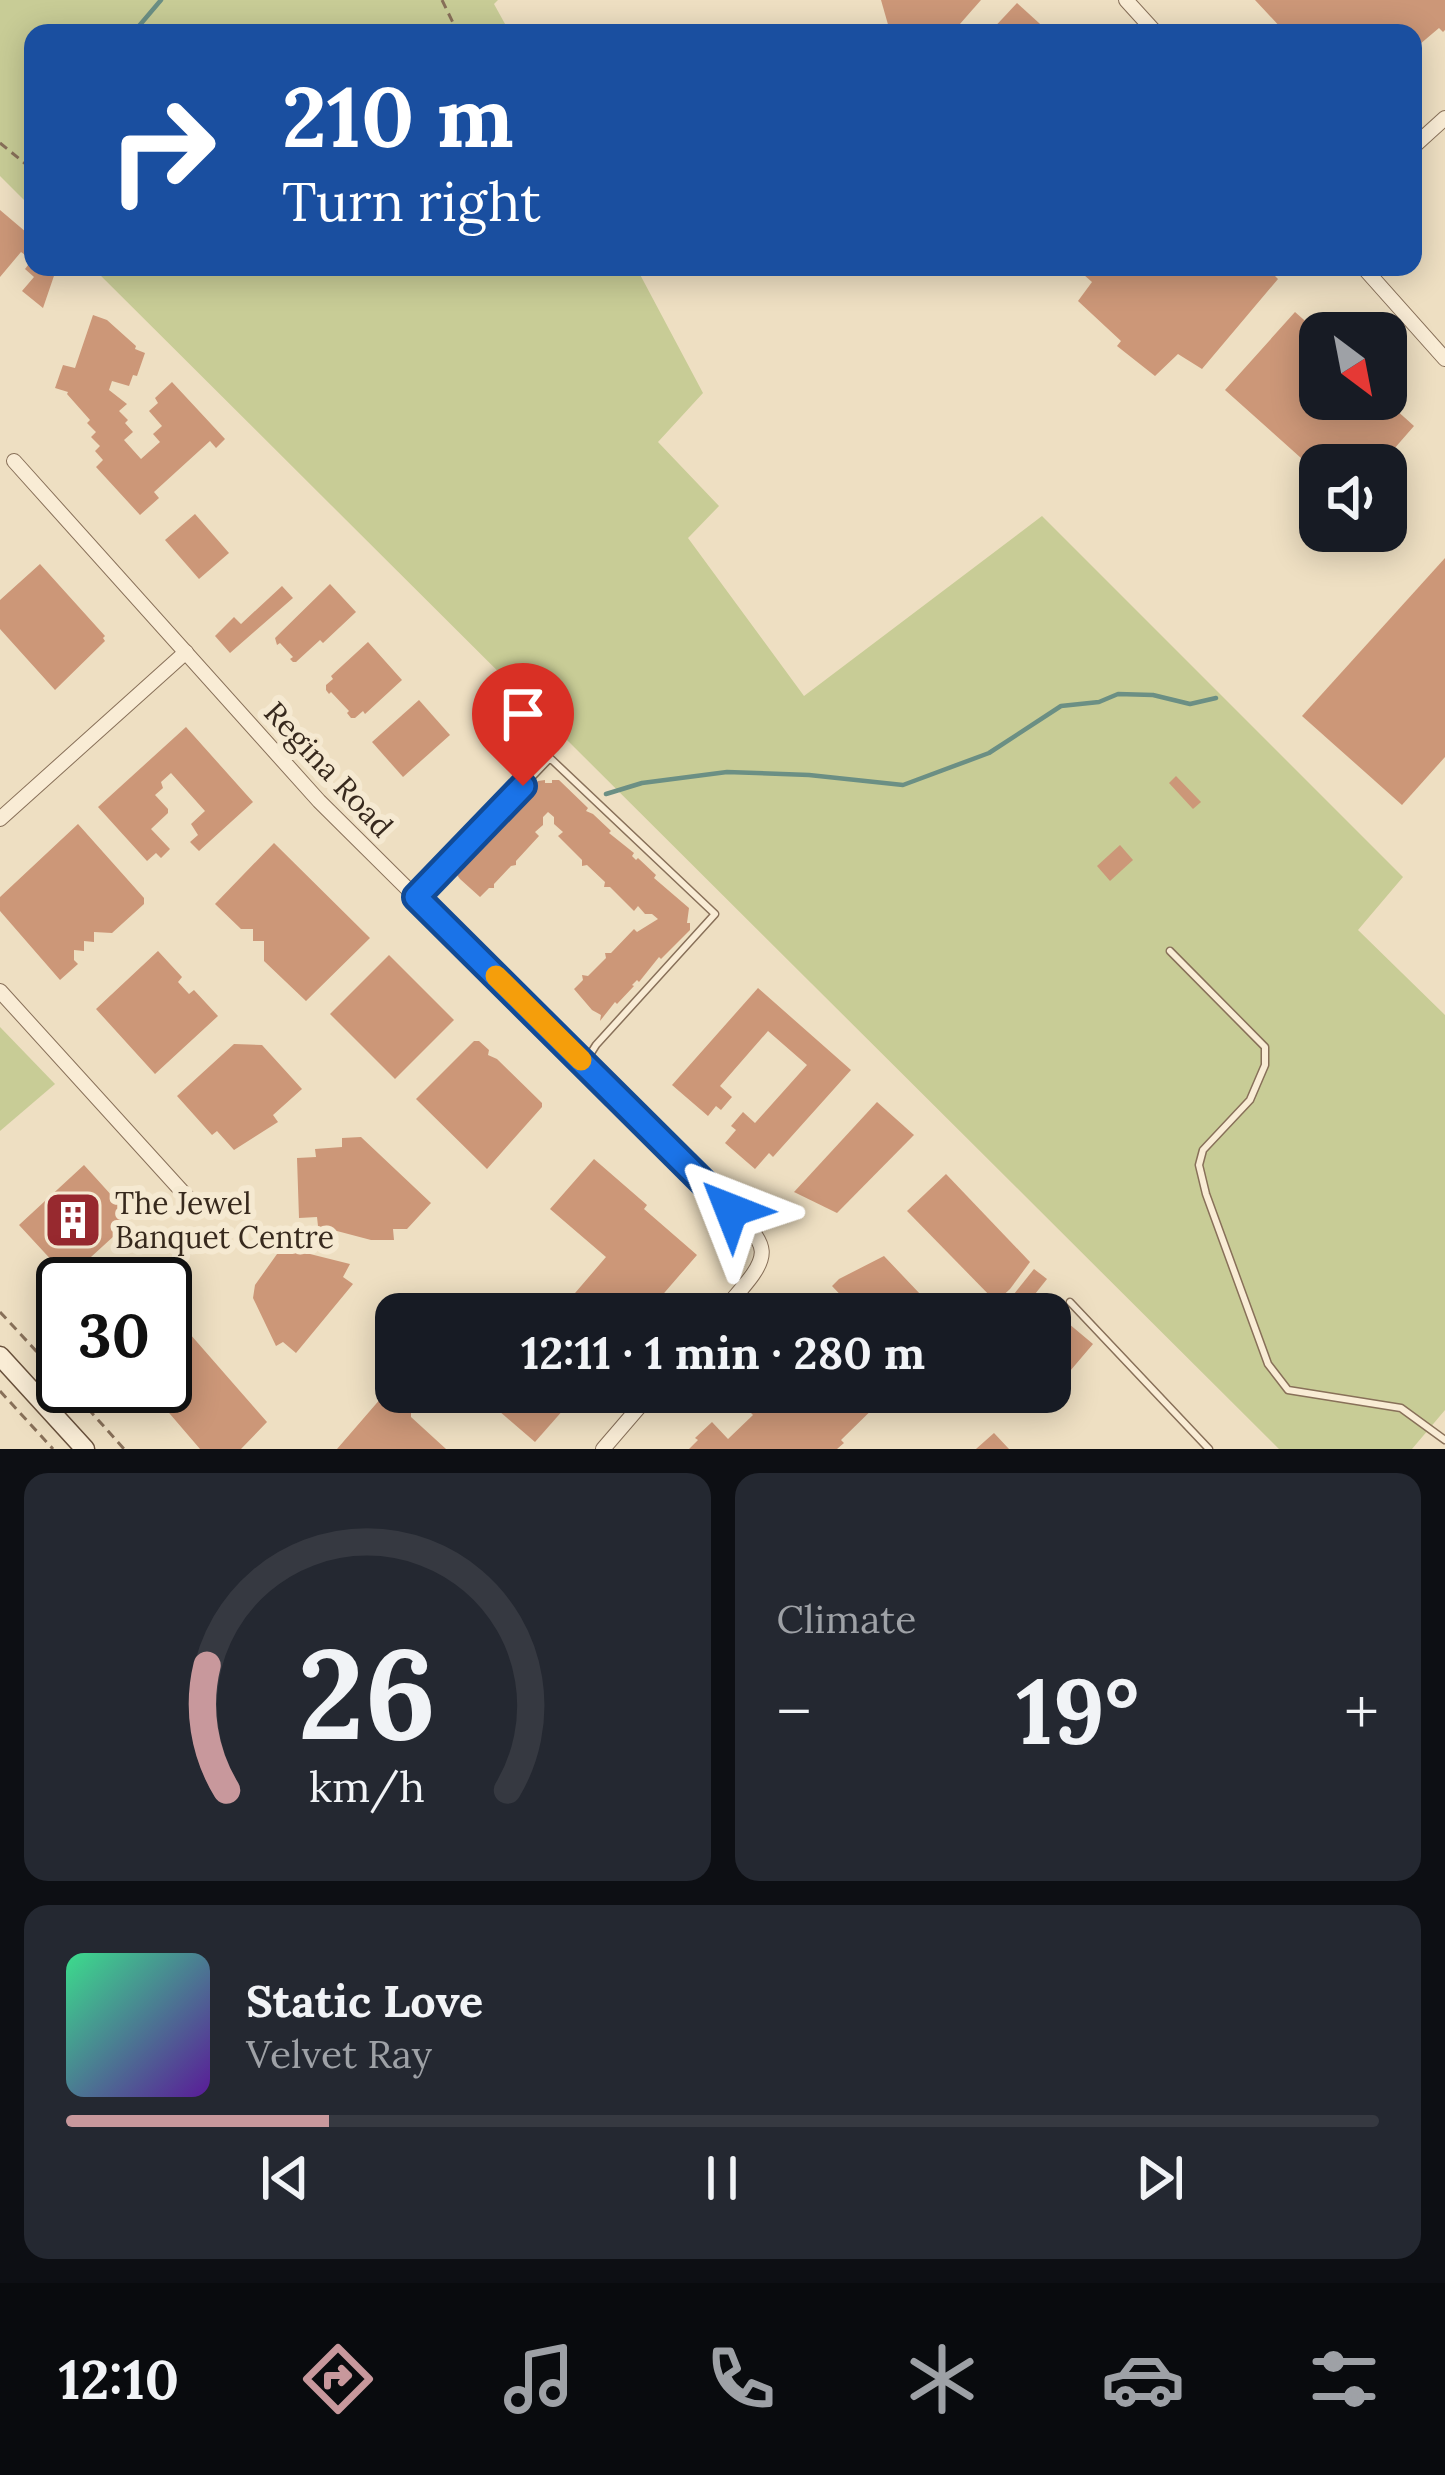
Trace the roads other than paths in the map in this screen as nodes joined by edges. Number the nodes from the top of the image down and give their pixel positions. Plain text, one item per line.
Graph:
1 (1126, 0) edge
2 (1148, 24) edge
3 (1445, 118) edge
4 (1422, 139) edge
5 (1371, 276) edge
6 (1445, 359) edge
7 (14, 461) dead end
8 (186, 652) junction
9 (0, 819) edge
10 (416, 897) junction
11 (1170, 951) dead end
12 (0, 991) edge
13 (584, 1064) junction
14 (198, 1209) dead end
15 (737, 1293) edge
16 (1071, 1303) edge
17 (0, 1356) edge
18 (634, 1413) edge
19 (1445, 1441) edge
20 (85, 1449) edge
21 (603, 1449) edge
22 (1210, 1449) edge

1 - 2 street
3 - 4 street
5 - 6 street
7 - 8 street, Regina Road
8 - 9 street
8 - 10 street, Regina Road
10 - 13 street, Regina Road
10 - 13 lane
11 - 19 lane
12 - 14 street
13 - 15 street, Regina Road
16 - 22 lane
17 - 20 main road
18 - 21 street

